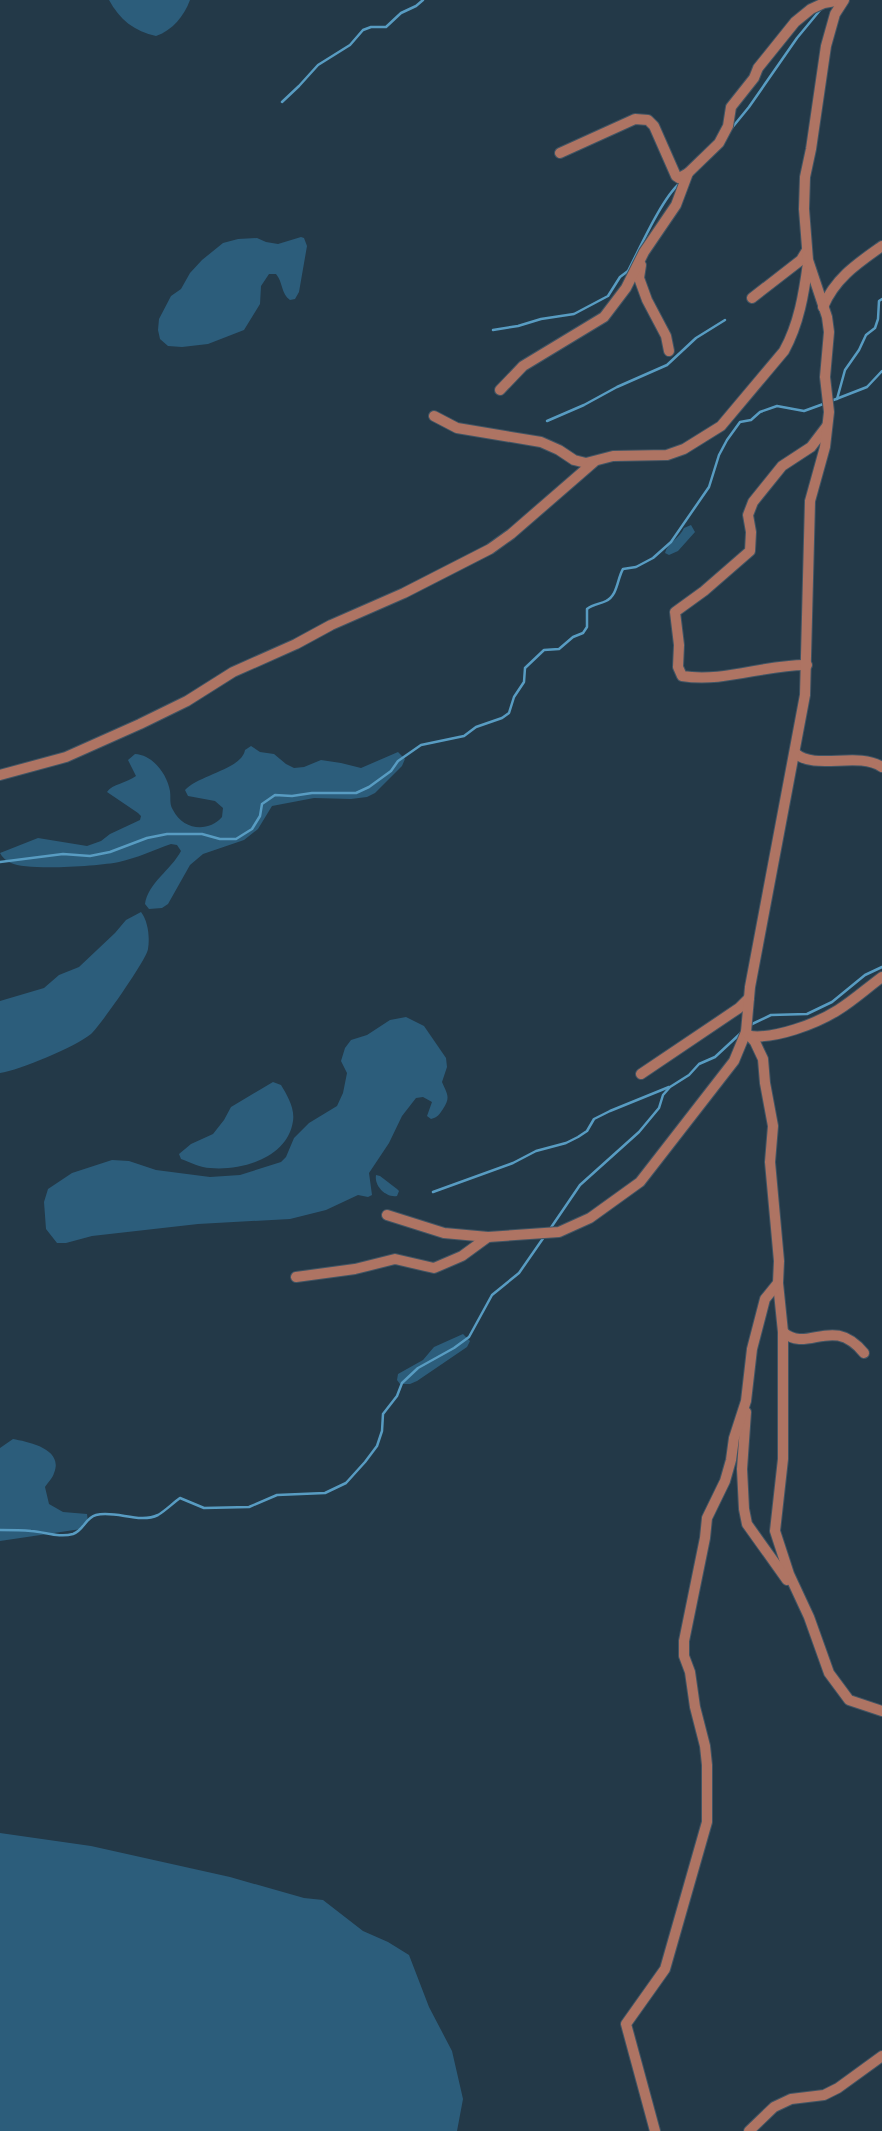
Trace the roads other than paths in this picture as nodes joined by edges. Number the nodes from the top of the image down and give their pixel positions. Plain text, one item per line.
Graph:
1 (842, 0) edge
2 (560, 153) dead end
3 (688, 173) junction
4 (882, 246) edge
5 (644, 252) junction
6 (808, 255) junction
7 (752, 298) dead end
8 (823, 307) junction
9 (669, 351) dead end
10 (500, 390) dead end
11 (434, 416) dead end
12 (828, 425) junction
13 (594, 462) junction
14 (807, 665) junction
15 (795, 753) junction
16 (882, 767) edge
17 (0, 775) edge
18 (882, 976) edge
19 (749, 998) junction
20 (748, 1034) junction
21 (640, 1074) dead end
22 (387, 1215) dead end
23 (488, 1237) junction
24 (296, 1277) dead end
25 (778, 1283) junction
26 (783, 1332) junction
27 (864, 1353) dead end
28 (746, 1402) junction
29 (801, 1600) junction
30 (882, 1711) edge
31 (882, 2056) edge
32 (655, 2131) edge
33 (749, 2131) edge

1 - 3 street
1 - 6 street
2 - 3 street
3 - 5 street
4 - 8 street
5 - 9 street
5 - 10 street
6 - 7 street
6 - 8 street
6 - 13 street
8 - 12 street
11 - 13 street
12 - 14 street
12 - 14 street
13 - 17 street
14 - 15 street
15 - 16 street
15 - 19 street
18 - 20 street
19 - 20 street
19 - 21 street
20 - 23 street
20 - 25 street
22 - 23 street
23 - 24 street
25 - 26 street
25 - 28 street
26 - 27 street
26 - 29 street
28 - 29 street
28 - 32 street
29 - 30 street
31 - 33 street

